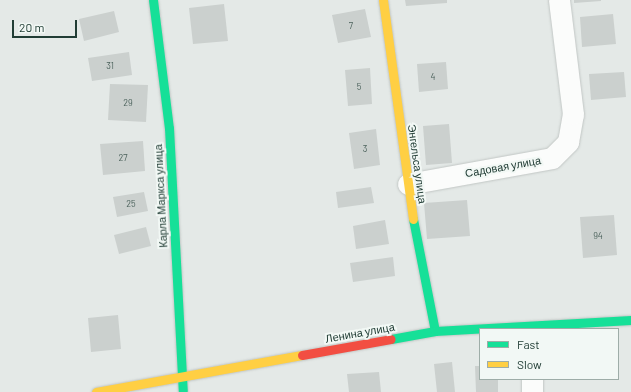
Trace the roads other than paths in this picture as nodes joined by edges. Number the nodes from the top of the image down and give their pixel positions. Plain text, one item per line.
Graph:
1 (153, 0) edge
2 (383, 0) edge
3 (559, 0) edge
4 (408, 184) junction
5 (631, 320) edge
6 (532, 327) edge
7 (508, 328) edge
8 (479, 329) edge
9 (435, 331) junction
10 (183, 377) junction
11 (532, 380) edge
12 (96, 392) edge
13 (183, 392) edge
14 (532, 392) edge

1 - 10 street, Карла Маркса улица
2 - 4 street, Энгельса улица
3 - 4 street, Садовая улица
4 - 9 street, Энгельса улица
5 - 6 street, Ленина улица
6 - 7 street, Ленина улица
8 - 9 street, Ленина улица
9 - 10 street, Ленина улица
10 - 12 street, Ленина улица
10 - 13 street, Карла Маркса улица
11 - 14 street

